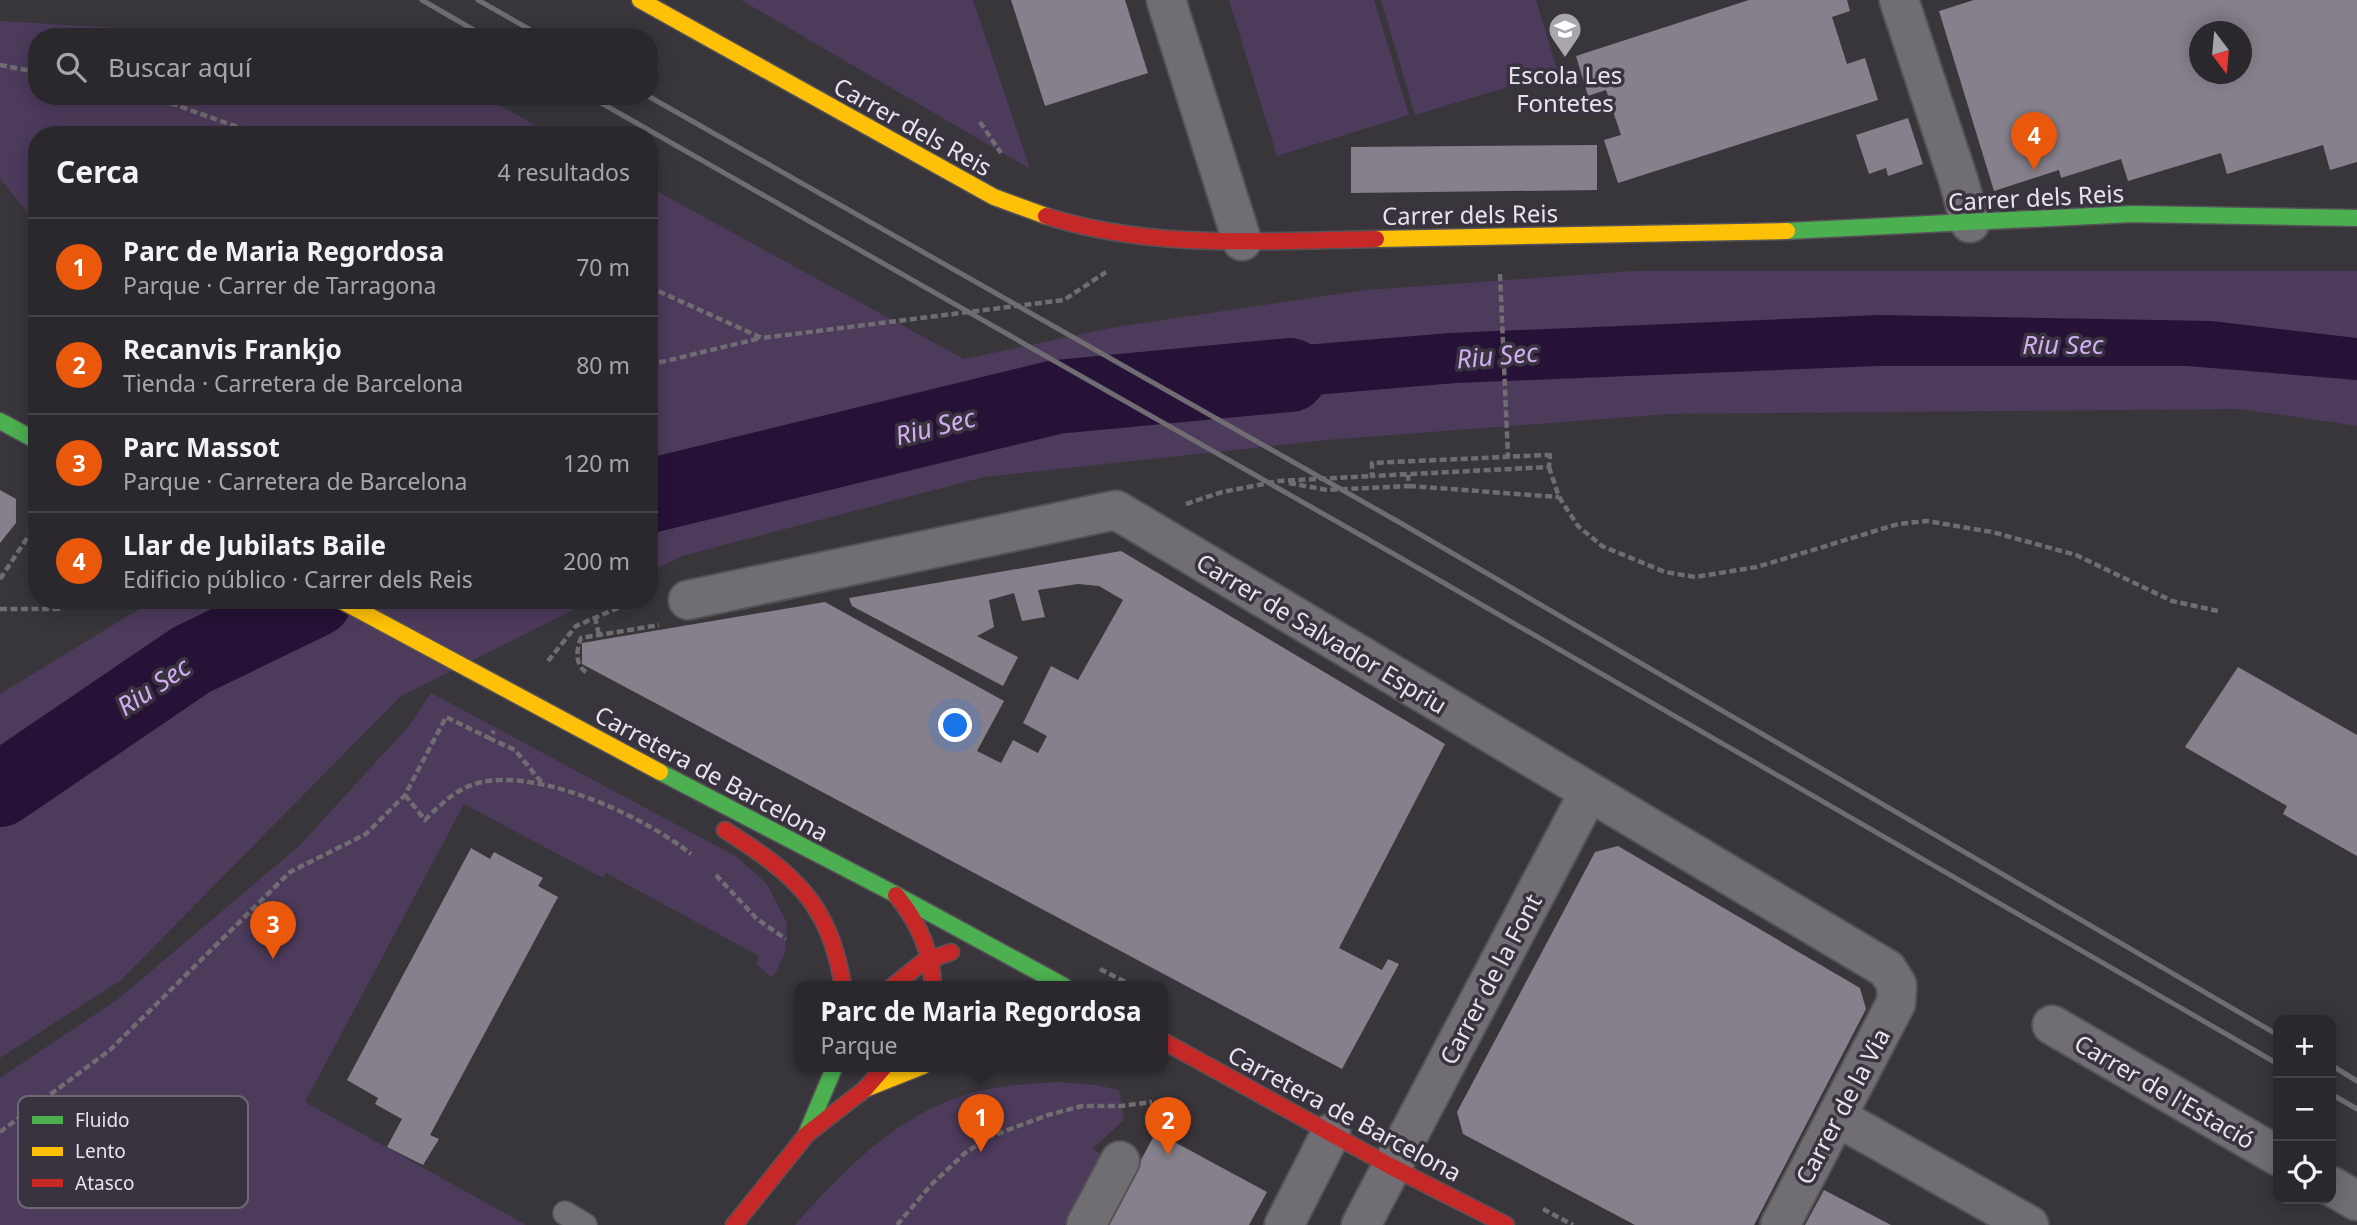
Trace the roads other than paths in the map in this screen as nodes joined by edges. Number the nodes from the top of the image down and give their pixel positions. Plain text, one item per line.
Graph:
1 (640, 0) edge
2 (1166, 0) edge
3 (1899, 0) edge
4 (2357, 218) edge
5 (1970, 223) junction
6 (1242, 241) junction
7 (0, 421) edge
8 (28, 436) edge
9 (356, 609) edge
10 (678, 612) road end
11 (653, 769) junction
12 (1589, 792) junction
13 (681, 802) dead end
14 (714, 822) dead end
15 (895, 894) junction
16 (983, 942) junction
17 (931, 958) junction
18 (842, 981) edge
19 (900, 981) edge
20 (933, 981) edge
21 (1055, 981) edge
22 (1897, 985) joint
23 (2052, 1025) dead end
24 (1168, 1044) edge
25 (1168, 1056) edge
26 (1210, 1067) junction
27 (833, 1072) edge
28 (880, 1072) edge
29 (908, 1072) edge
30 (864, 1089) junction
31 (1837, 1117) junction
32 (1331, 1133) junction
33 (807, 1134) junction
34 (2273, 1153) edge
35 (1120, 1161) dead end
36 (1392, 1167) junction
37 (2336, 1189) edge
38 (2357, 1202) edge
39 (565, 1213) dead end
40 (585, 1225) edge
41 (734, 1225) edge
42 (1086, 1225) edge
43 (1284, 1225) edge
44 (1361, 1225) edge
45 (1506, 1225) edge
46 (1780, 1225) edge
47 (2029, 1225) edge

1 - 6 main road, Carrer dels Reis
2 - 6 street
3 - 5 street
4 - 5 main road, Carrer dels Reis
5 - 6 main road, Carrer dels Reis
7 - 8 main road
9 - 11 main road, Carretera de Barcelona
10 - 12 street, Carrer de Salvador Espriu
11 - 13 main road
11 - 15 main road, Carretera de Barcelona
12 - 22 street, Carrer de Salvador Espriu
12 - 36 street, Carrer de la Font
14 - 18 main road
15 - 16 main road, Carretera de Barcelona
15 - 17 main road
16 - 17 main road
16 - 21 main road, Carretera de Barcelona
17 - 19 main road
17 - 20 main road
22 - 31 street, Carrer de la Via
23 - 34 street, Carrer de l'Estació
24 - 26 main road, Carretera de Barcelona
25 - 26 main road
26 - 32 main road, Carretera de Barcelona
27 - 33 main road
28 - 30 main road
29 - 30 main road
30 - 33 main road
31 - 46 street, Carrer de la Via
31 - 47 street
32 - 36 main road, Carretera de Barcelona
32 - 43 street
33 - 41 main road
35 - 42 street
36 - 44 street, Carrer de la Font
36 - 45 main road, Carretera de Barcelona
37 - 38 street
39 - 40 lane

